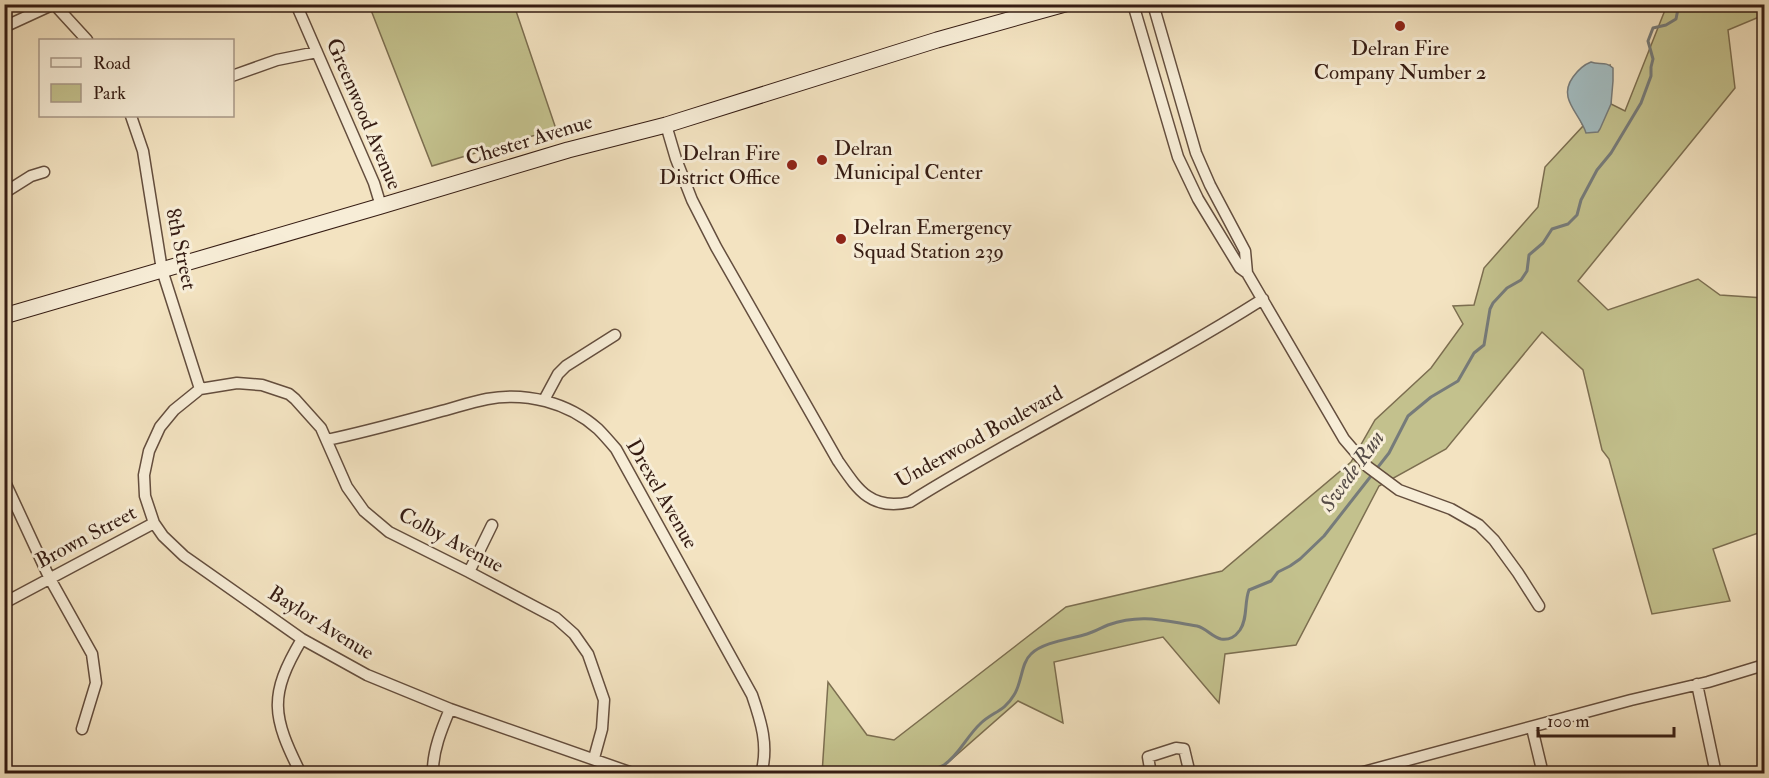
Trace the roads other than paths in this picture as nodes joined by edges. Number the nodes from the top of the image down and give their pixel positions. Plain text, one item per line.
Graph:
1 (54, 4) edge
2 (296, 4) edge
3 (1065, 4) edge
4 (1133, 4) edge
5 (1153, 4) edge
6 (4, 27) edge
7 (86, 39) edge
8 (317, 52) junction
9 (234, 75) edge
10 (131, 117) edge
11 (666, 125) junction
12 (44, 172) dead end
13 (4, 193) edge
14 (381, 206) junction
15 (162, 270) junction
16 (1247, 273) junction
17 (1263, 299) junction
18 (4, 316) edge
19 (615, 335) dead end
20 (200, 389) junction
21 (544, 400) junction
22 (327, 440) junction
23 (4, 480) edge
24 (154, 523) junction
25 (492, 525) dead end
26 (470, 572) junction
27 (50, 577) junction
28 (4, 603) edge
29 (1539, 606) dead end
30 (302, 639) junction
31 (1764, 665) edge
32 (1697, 684) junction
33 (450, 709) junction
34 (1532, 728) junction
35 (82, 729) dead end
36 (594, 758) junction
37 (1363, 773) edge
38 (302, 774) edge
39 (433, 774) edge
40 (635, 774) edge
41 (762, 774) edge
42 (1151, 774) edge
43 (1190, 774) edge
44 (1543, 774) edge
45 (1716, 774) edge

1 - 6 street
1 - 7 street
2 - 8 street, Greenwood Avenue
3 - 11 street, Chester Avenue
4 - 16 street
5 - 16 street
8 - 9 street
8 - 14 street, Greenwood Avenue
10 - 15 street, 8th Street
11 - 14 street, Chester Avenue
11 - 17 street, Underwood Boulevard
12 - 13 street
14 - 15 street, Chester Avenue
15 - 18 street, Chester Avenue
15 - 20 street, 8th Street
16 - 17 street
17 - 29 street
19 - 21 street
20 - 22 street, Colby Avenue
20 - 24 street, Baylor Avenue
21 - 22 street, Drexel Avenue
21 - 41 street, Drexel Avenue
22 - 26 street, Colby Avenue
23 - 27 street
24 - 27 street, Brown Street
24 - 30 street, Baylor Avenue
25 - 26 street
26 - 36 street, Colby Avenue
27 - 28 street, Brown Street
27 - 35 street
30 - 33 street, Baylor Avenue
30 - 38 street
31 - 32 street
32 - 34 street
32 - 45 street
33 - 36 street, Baylor Avenue
33 - 39 street
34 - 37 street
34 - 44 street
36 - 40 street, Baylor Avenue
42 - 43 street

